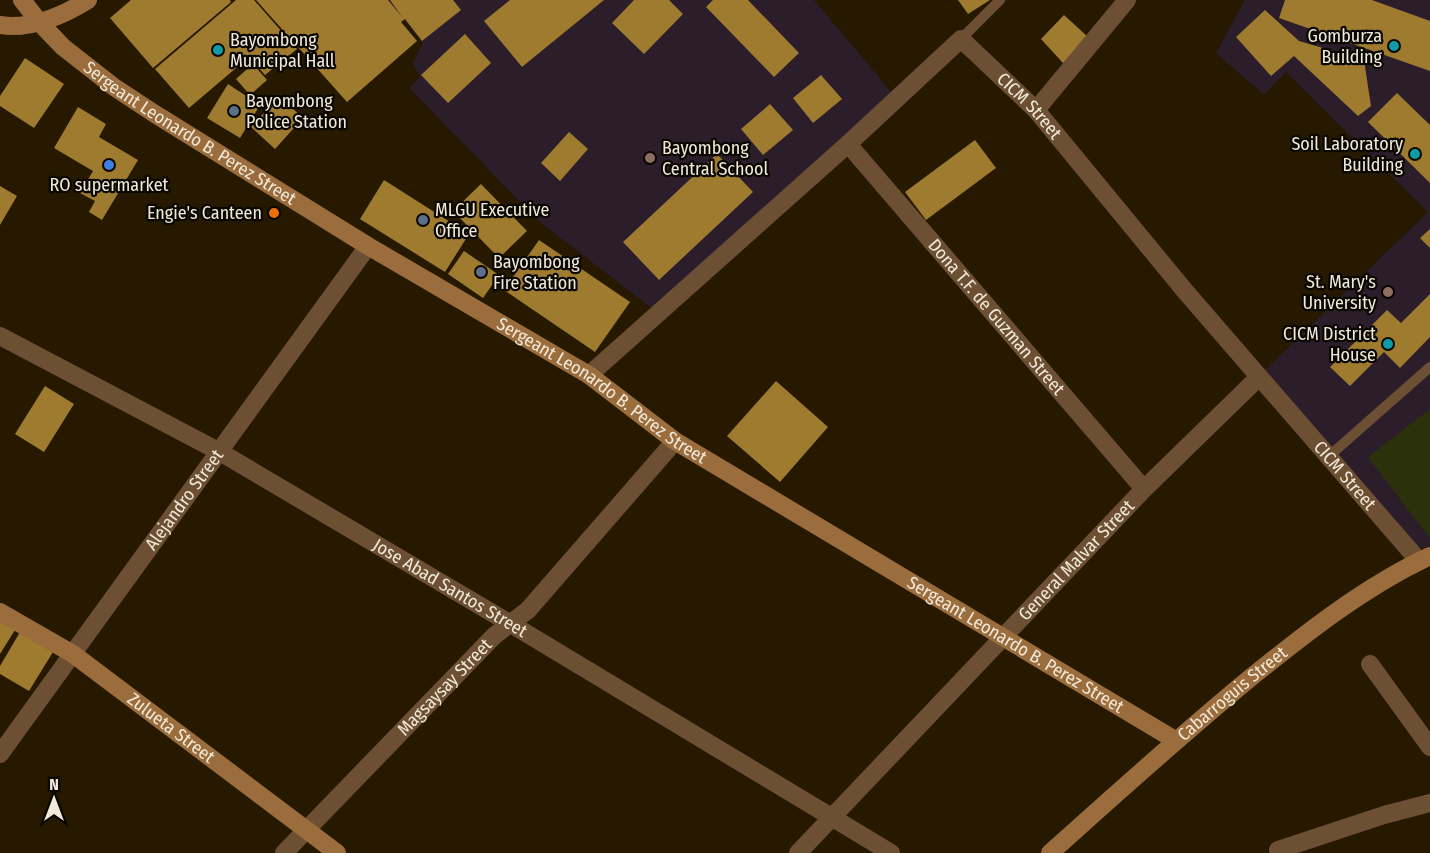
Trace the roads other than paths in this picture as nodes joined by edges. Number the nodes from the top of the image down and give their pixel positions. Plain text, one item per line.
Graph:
1 (22, 0) edge
2 (88, 0) edge
3 (1000, 0) edge
4 (1127, 0) edge
5 (40, 23) junction
6 (0, 25) edge
7 (961, 39) junction
8 (1036, 110) junction
9 (848, 144) junction
10 (368, 246) junction
11 (0, 336) edge
12 (1430, 367) edge
13 (589, 375) junction
14 (1259, 377) junction
15 (675, 441) junction
16 (220, 452) junction
17 (1328, 457) junction
18 (1144, 489) junction
19 (1424, 558) edge
20 (0, 612) edge
21 (511, 624) junction
22 (1004, 638) junction
23 (73, 654) junction
24 (1370, 664) dead end
25 (1175, 740) junction
26 (1430, 747) edge
27 (0, 754) edge
28 (1430, 803) edge
29 (831, 817) junction
30 (306, 831) junction
31 (1278, 850) dead end
32 (284, 853) edge
33 (338, 853) edge
34 (798, 853) edge
35 (891, 853) edge
36 (1050, 853) edge

1 - 5 street, Sergeant Leonardo B. Perez Street
2 - 5 street
3 - 7 lane
4 - 8 street
5 - 6 street
5 - 10 street, Sergeant Leonardo B. Perez Street
7 - 8 street, CICM Street
7 - 9 street
8 - 14 street, CICM Street
9 - 13 street
9 - 18 street, Dona T.F. de Guzman Street
10 - 13 street, Sergeant Leonardo B. Perez Street
10 - 16 street, Alejandro Street
11 - 16 street, Jose Abad Santos Street
12 - 17 lane
13 - 15 street, Sergeant Leonardo B. Perez Street
14 - 17 street, CICM Street
14 - 18 street, General Malvar Street
15 - 21 street, Magsaysay Street
15 - 22 street, Sergeant Leonardo B. Perez Street
16 - 21 street, Jose Abad Santos Street
16 - 23 street, Alejandro Street
17 - 19 street, CICM Street
18 - 22 street, General Malvar Street
19 - 25 street, Cabarroguis Street
20 - 23 street, Zulueta Street
21 - 29 street, Jose Abad Santos Street
21 - 30 street, Magsaysay Street
22 - 25 street, Sergeant Leonardo B. Perez Street
22 - 29 street, General Malvar Street
23 - 27 street, Alejandro Street
23 - 30 street, Zulueta Street
24 - 26 street
25 - 36 street, Cabarroguis Street
28 - 31 street
29 - 34 street, General Malvar Street
29 - 35 street, Jose Abad Santos Street
30 - 32 street, Magsaysay Street
30 - 33 street, Zulueta Street

